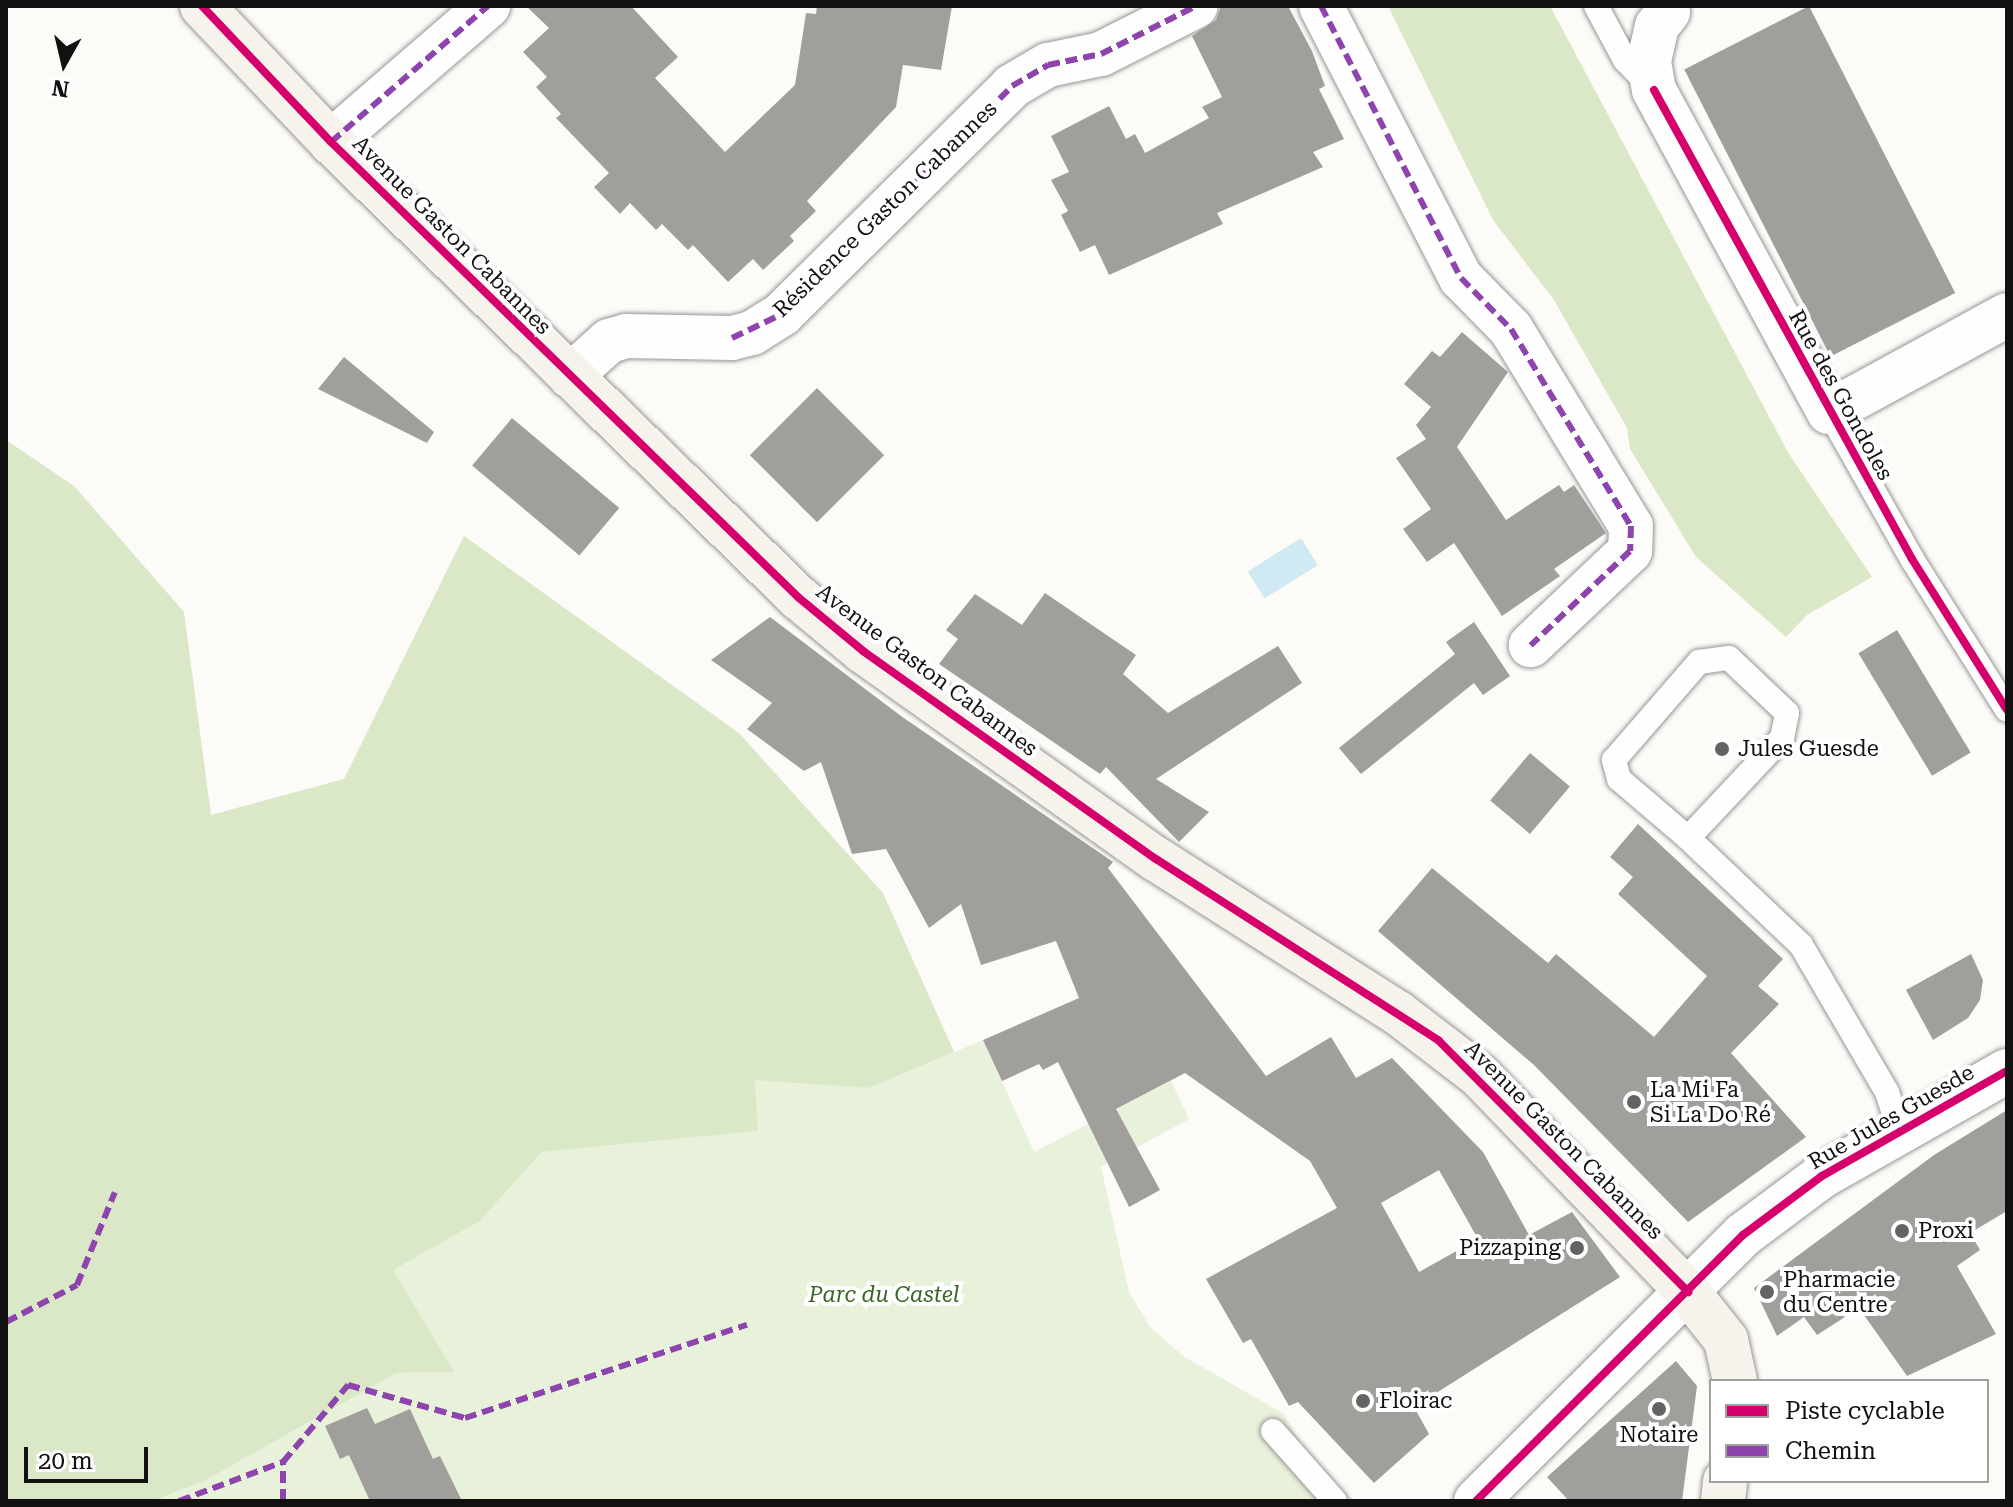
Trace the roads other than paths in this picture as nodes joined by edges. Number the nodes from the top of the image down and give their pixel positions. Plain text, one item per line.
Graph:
1 (202, 6) edge
2 (488, 6) edge
3 (1196, 6) edge
4 (1321, 6) edge
5 (1596, 6) edge
6 (1671, 8) edge
7 (1654, 90) junction
8 (331, 142) junction
9 (2007, 315) edge
10 (570, 376) junction
11 (1829, 412) junction
12 (1531, 645) dead end
13 (2007, 710) edge
14 (1688, 838) junction
15 (2007, 1071) edge
16 (1899, 1130) junction
17 (1688, 1292) junction
18 (1735, 1379) edge
19 (1273, 1431) dead end
20 (1335, 1501) edge
21 (1476, 1501) edge

1 - 8 main road, Avenue Gaston Cabannes
2 - 8 street
3 - 10 street, Résidence Gaston Cabannes
4 - 12 street
5 - 7 lane
6 - 7 street, Rue des Gondoles
7 - 11 street, Rue des Gondoles
8 - 10 main road, Avenue Gaston Cabannes
9 - 11 street, Rue des Gondoles
10 - 17 main road, Avenue Gaston Cabannes
11 - 13 lane, Rue des Gondoles
14 - 14 lane
14 - 16 lane
15 - 16 street, Rue Jules Guesde
16 - 17 street, Rue Jules Guesde
17 - 18 main road, Avenue Gaston Cabannes
17 - 21 street, Rue Jules Guesde
19 - 20 lane

